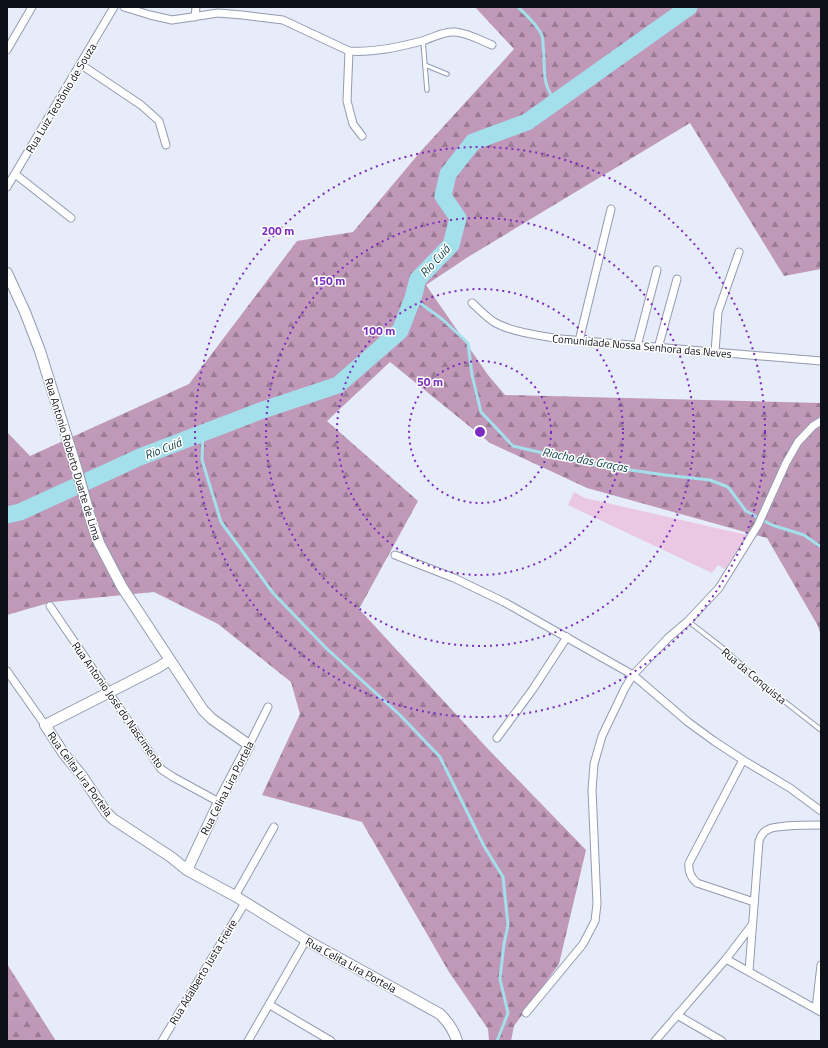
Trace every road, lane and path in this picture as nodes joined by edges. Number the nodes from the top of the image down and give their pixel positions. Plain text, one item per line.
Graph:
1 (32, 7) edge
2 (115, 7) edge
3 (124, 7) edge
4 (196, 7) edge
5 (195, 17) junction
6 (423, 40) junction
7 (492, 45) dead end
8 (7, 50) edge
9 (349, 51) junction
10 (80, 64) junction
11 (425, 65) junction
12 (447, 74) dead end
13 (427, 90) dead end
14 (362, 136) dead end
15 (166, 145) dead end
16 (15, 174) junction
17 (7, 187) edge
18 (611, 209) dead end
19 (71, 218) dead end
20 (739, 252) dead end
21 (657, 270) dead end
22 (7, 273) edge
23 (677, 279) dead end
24 (472, 304) dead end
25 (579, 341) junction
26 (637, 346) junction
27 (658, 348) junction
28 (715, 352) junction
29 (821, 361) edge
30 (821, 421) edge
31 (395, 555) dead end
32 (50, 606) dead end
33 (688, 621) junction
34 (567, 637) junction
35 (173, 663) junction
36 (7, 671) edge
37 (633, 675) junction
38 (109, 692) junction
39 (268, 706) dead end
40 (45, 725) junction
41 (821, 730) edge
42 (497, 738) dead end
43 (249, 746) junction
44 (743, 760) junction
45 (219, 802) junction
46 (821, 811) edge
47 (821, 825) edge
48 (274, 827) dead end
49 (189, 866) junction
50 (234, 896) junction
51 (754, 902) junction
52 (245, 903) junction
53 (752, 925) junction
54 (306, 940) junction
55 (726, 959) junction
56 (821, 965) edge
57 (749, 971) junction
58 (270, 1005) junction
59 (819, 1010) edge
60 (526, 1013) dead end
61 (677, 1014) junction
62 (162, 1041) edge
63 (248, 1041) edge
64 (331, 1041) edge
65 (457, 1041) edge
66 (655, 1041) edge
67 (722, 1041) edge

1 - 8 street
2 - 10 street, Rua Luiz Teotônio de Souza
3 - 5 street
4 - 5 street
5 - 9 street
6 - 7 street
6 - 9 street
6 - 11 lane
9 - 14 street
10 - 15 street
10 - 16 street, Rua Luiz Teotônio de Souza
11 - 12 lane
11 - 13 lane
16 - 17 street, Rua Luiz Teotônio de Souza
16 - 19 street
18 - 25 street
20 - 28 street
21 - 26 street
22 - 35 main road, Rua Antonio Roberto Duarte de Lima
23 - 27 street
24 - 25 street, Comunidade Nossa Senhora das Neves
25 - 26 street, Comunidade Nossa Senhora das Neves
26 - 27 street, Comunidade Nossa Senhora das Neves
27 - 28 street, Comunidade Nossa Senhora das Neves
28 - 29 street, Comunidade Nossa Senhora das Neves
30 - 33 street
31 - 34 street
32 - 38 street, Rua Antonio José do Nascimento
33 - 37 street
33 - 41 lane, Rua da Conquista
34 - 37 street
34 - 42 street
35 - 38 main road
35 - 43 main road, Rua Antonio Roberto Duarte de Lima
36 - 40 street, Rua Celita Lira Portela
37 - 44 street
37 - 60 street
38 - 40 main road
38 - 45 street, Rua Antonio José do Nascimento
39 - 43 street, Rua Celina Lira Portela
40 - 49 main road, Rua Celita Lira Portela
43 - 45 main road, Rua Celina Lira Portela
44 - 46 street
44 - 51 street
45 - 49 main road, Rua Celina Lira Portela
47 - 51 street
48 - 50 street
49 - 50 main road, Rua Celita Lira Portela
50 - 52 main road, Rua Celita Lira Portela
51 - 53 street
52 - 54 main road, Rua Celita Lira Portela
52 - 62 street, Rua Adalberto Justa Freire
53 - 55 street
53 - 57 street
54 - 58 street
54 - 65 main road, Rua Celita Lira Portela
55 - 57 street
55 - 61 street
56 - 59 street
57 - 59 street
58 - 63 street
58 - 64 street
61 - 66 street
61 - 67 street

